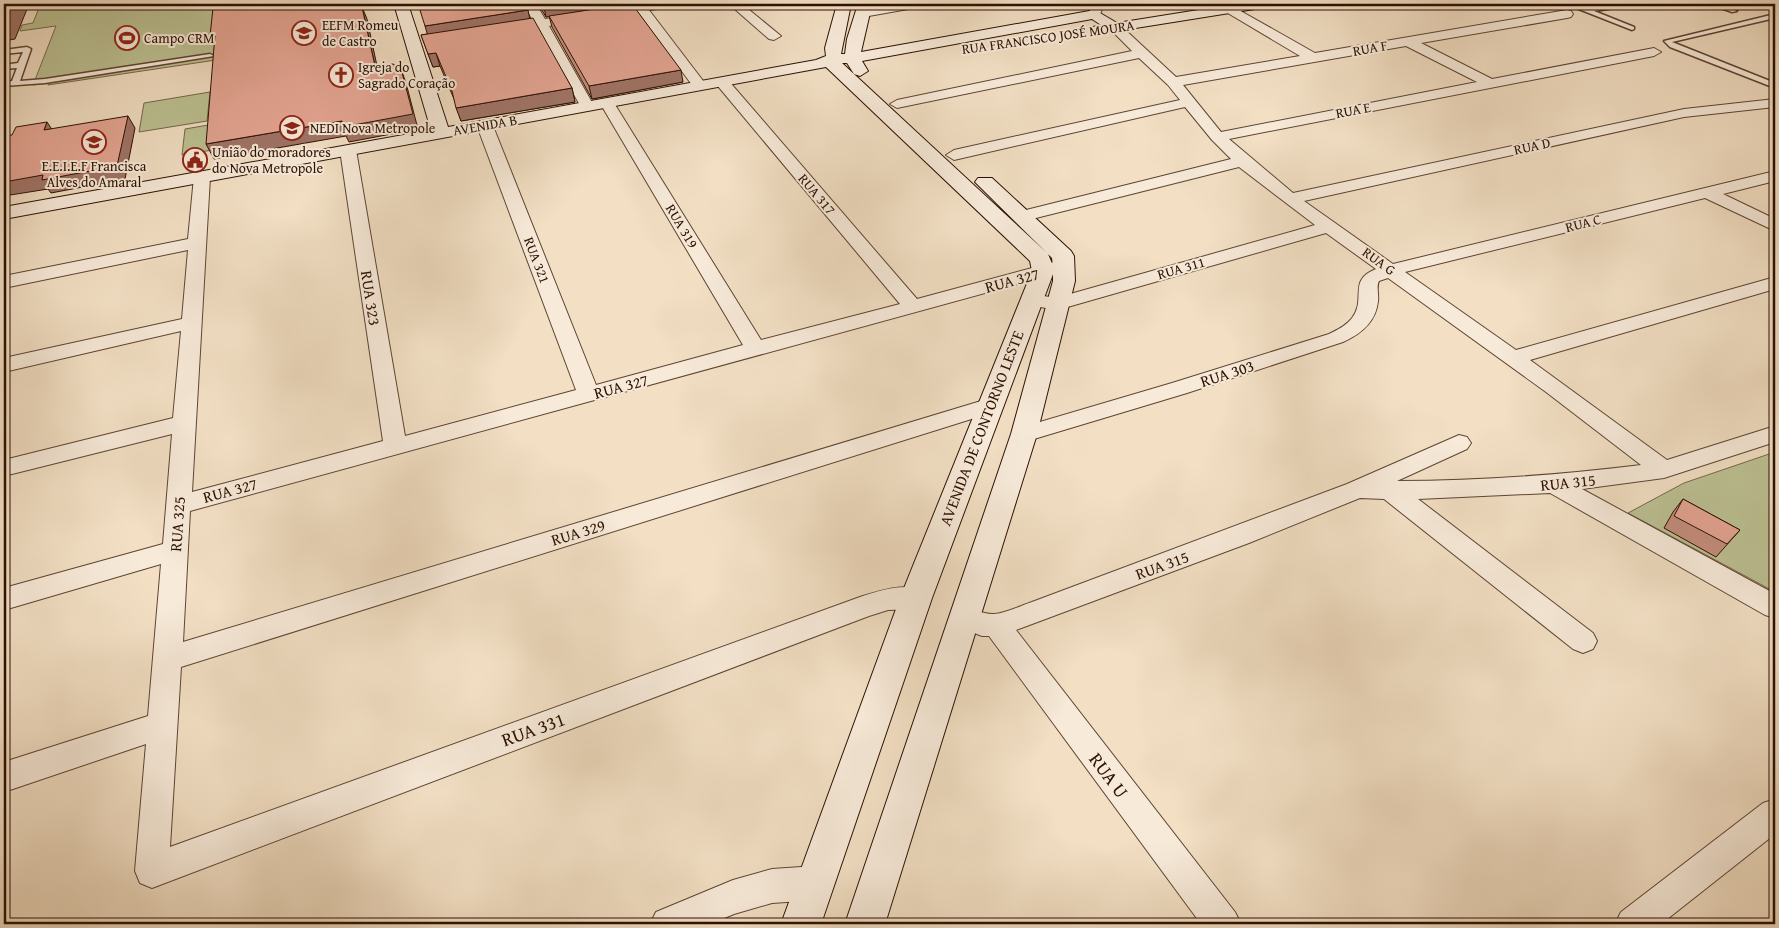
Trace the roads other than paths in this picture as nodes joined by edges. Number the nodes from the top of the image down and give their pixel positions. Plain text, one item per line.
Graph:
1 (401, 4) edge
2 (530, 4) edge
3 (667, 4) edge
4 (735, 4) edge
5 (844, 4) edge
6 (914, 4) edge
7 (1261, 4) edge
8 (1640, 4) edge
9 (1713, 4) edge
10 (640, 6) edge
11 (1234, 7) edge
12 (864, 8) edge
13 (1096, 9) edge
14 (1568, 9) edge
15 (1588, 10) junction
16 (1734, 11) dead end
17 (1775, 16) edge
18 (541, 24) junction
19 (1115, 28) junction
20 (1632, 28) dead end
21 (492, 32) edge
22 (774, 36) dead end
23 (1409, 42) junction
24 (4, 52) edge
25 (1654, 52) dead end
26 (1142, 53) junction
27 (210, 56) dead end
28 (1312, 58) junction
29 (839, 63) junction
30 (22, 65) junction
31 (4, 67) edge
32 (722, 82) junction
33 (1173, 82) junction
34 (15, 83) junction
35 (1489, 83) junction
36 (4, 84) edge
37 (700, 86) junction
38 (1775, 86) edge
39 (1189, 102) junction
40 (607, 103) junction
41 (1775, 103) edge
42 (897, 104) junction
43 (587, 106) junction
44 (485, 126) junction
45 (441, 133) junction
46 (1217, 137) junction
47 (348, 150) junction
48 (954, 155) junction
49 (1242, 161) junction
50 (1775, 176) edge
51 (202, 177) junction
52 (1708, 193) junction
53 (1290, 199) junction
54 (4, 213) edge
55 (1024, 216) junction
56 (1331, 226) junction
57 (1775, 226) edge
58 (197, 243) junction
59 (1054, 268) junction
60 (1391, 270) junction
61 (4, 282) edge
62 (1775, 283) edge
63 (1044, 302) junction
64 (913, 306) junction
65 (191, 323) junction
66 (756, 349) junction
67 (1513, 358) junction
68 (4, 365) edge
69 (589, 395) junction
70 (989, 406) junction
71 (184, 423) junction
72 (1024, 434) junction
73 (1775, 434) edge
74 (1459, 443) dead end
75 (395, 446) junction
76 (4, 468) edge
77 (1664, 470) junction
78 (1554, 484) junction
79 (1356, 490) junction
80 (1390, 491) junction
81 (178, 504) junction
82 (175, 550) junction
83 (916, 598) junction
84 (4, 599) edge
85 (1775, 607) edge
86 (981, 622) junction
87 (1583, 641) dead end
88 (167, 659) junction
89 (162, 725) junction
90 (4, 777) edge
91 (1775, 814) edge
92 (152, 871) joint
93 (816, 883) junction
94 (668, 924) edge
95 (802, 924) edge
96 (865, 924) edge
97 (1223, 924) edge
98 (1633, 924) edge

1 - 45 street
2 - 18 street
3 - 10 street
4 - 22 street
5 - 29 street
6 - 12 street
7 - 11 street, RUA FRANCISCO JOSÉ MOURA
8 - 15 lane
9 - 16 lane
10 - 18 street
10 - 37 street
11 - 19 street, RUA FRANCISCO JOSÉ MOURA
11 - 28 street
12 - 29 street
13 - 19 street
13 - 29 street, RUA FRANCISCO JOSÉ MOURA
14 - 15 lane
14 - 23 street, RUA F
15 - 20 lane
17 - 38 lane
18 - 21 street
18 - 43 street
19 - 26 street, RUA G
19 - 29 street, RUA FRANCISCO JOSÉ MOURA
23 - 28 street, RUA F
23 - 35 street
24 - 30 lane
25 - 35 street, RUA E
26 - 33 street, RUA G
26 - 42 street
27 - 34 lane
28 - 33 street, RUA F
29 - 32 street, AVENIDA B
29 - 42 street
29 - 59 street
30 - 31 lane
30 - 34 lane
32 - 37 street, AVENIDA B
32 - 64 street, RUA 317
33 - 39 street, RUA G
34 - 36 lane
35 - 46 street, RUA E
37 - 40 street, AVENIDA B
39 - 46 street, RUA G
39 - 48 street
40 - 43 street, AVENIDA B
40 - 66 street, RUA 319
41 - 53 street, RUA D
42 - 48 street
43 - 44 street, AVENIDA B
44 - 45 street, AVENIDA B
44 - 69 street, RUA 321
45 - 47 street, AVENIDA B
46 - 49 street, RUA G
47 - 51 street, AVENIDA B
47 - 75 street, RUA 323
48 - 55 street
49 - 53 street, RUA G
49 - 55 street
50 - 52 street, RUA C
51 - 54 street, AVENIDA B
51 - 58 street, RUA 325
52 - 57 street
52 - 60 street, RUA C
53 - 56 street, RUA G
55 - 59 street
56 - 60 street, RUA G
56 - 63 street, RUA 311
58 - 61 street
58 - 65 street, RUA 325
59 - 63 street, AVENIDA DE CONTORNO LESTE
59 - 64 street, RUA 327
60 - 67 street, RUA G
60 - 72 street, RUA 303
62 - 67 street
63 - 70 street, AVENIDA DE CONTORNO LESTE
63 - 72 street, AVENIDA DE CONTORNO LESTE
64 - 66 street, RUA 327
65 - 68 street
65 - 71 street, RUA 325
66 - 69 street, RUA 327
67 - 77 street, RUA G
69 - 75 street, RUA 327
70 - 83 street, AVENIDA DE CONTORNO LESTE
70 - 88 street, RUA 329
71 - 76 street
71 - 81 street, RUA 325
72 - 86 street, AVENIDA DE CONTORNO LESTE
73 - 77 street, RUA 315
74 - 79 street, RUA 315
75 - 81 street, RUA 327
77 - 78 street, RUA 315
78 - 80 street, RUA 315
78 - 85 street
79 - 80 street, RUA 315
79 - 86 street, RUA 315
80 - 87 street
81 - 82 street, RUA 325
82 - 84 street
82 - 88 street, RUA 325
83 - 92 street, RUA 331
83 - 93 street, AVENIDA DE CONTORNO LESTE
86 - 96 street, AVENIDA DE CONTORNO LESTE
86 - 97 street, RUA U
88 - 89 street, RUA 325
89 - 90 street
89 - 92 street, RUA 325
91 - 98 street
93 - 94 street
93 - 95 street, AVENIDA DE CONTORNO LESTE

